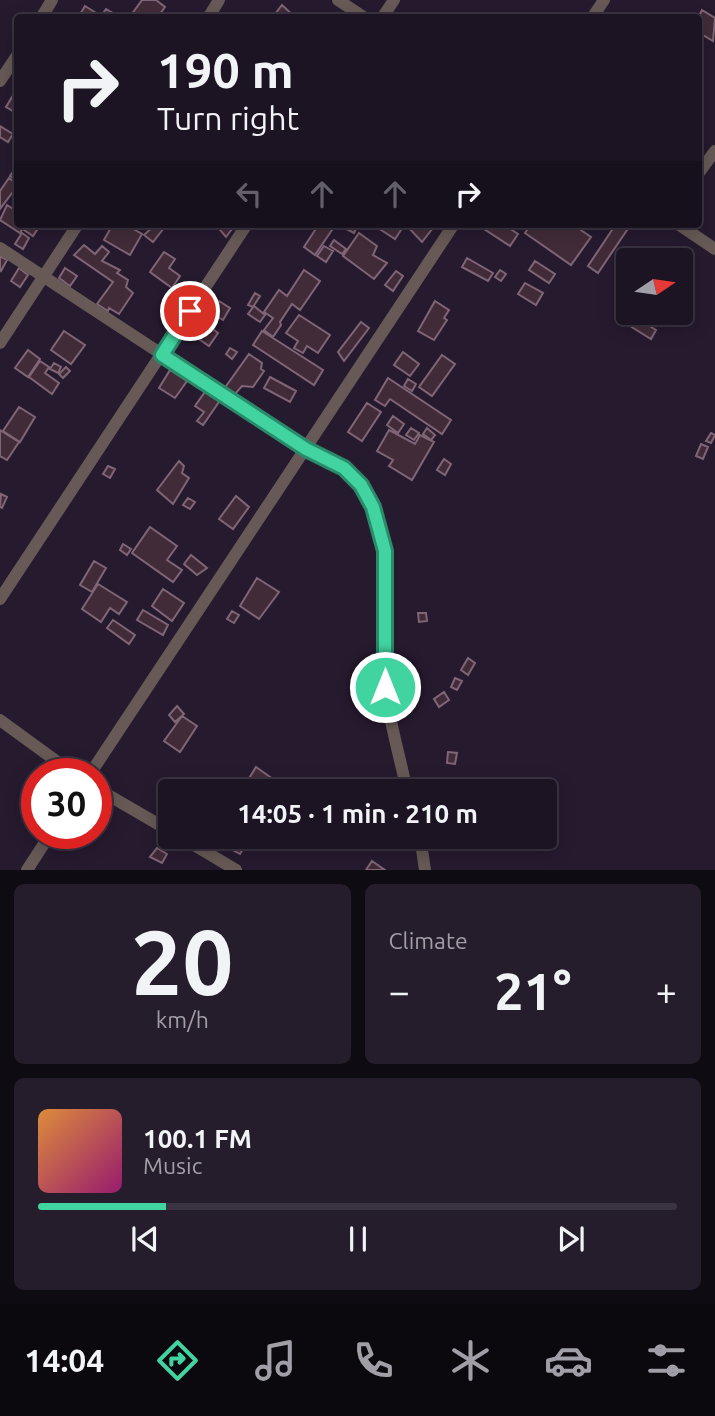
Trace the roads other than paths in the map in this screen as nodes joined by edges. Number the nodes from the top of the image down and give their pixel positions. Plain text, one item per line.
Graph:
1 (338, 0) edge
2 (359, 14) edge
3 (14, 60) edge
4 (0, 82) edge
5 (715, 150) edge
6 (702, 168) edge
7 (76, 228) edge
8 (244, 228) edge
9 (451, 228) edge
10 (684, 228) edge
11 (0, 248) edge
12 (715, 249) edge
13 (45, 277) junction
14 (0, 343) edge
15 (162, 355) junction
16 (306, 449) junction
17 (0, 598) edge
18 (0, 720) edge
19 (52, 758) edge
20 (101, 758) edge
21 (404, 779) edge
22 (112, 797) edge
23 (158, 824) edge
24 (41, 849) edge
25 (201, 849) edge
26 (422, 849) edge
27 (27, 870) edge
28 (236, 870) edge
29 (425, 870) edge

1 - 2 street
3 - 4 street
5 - 6 street
7 - 13 street
8 - 15 street
9 - 16 street
10 - 12 street
11 - 13 street
13 - 14 street
13 - 15 street
15 - 16 street
15 - 17 street
16 - 20 street
16 - 21 street
18 - 19 street
22 - 23 street
24 - 27 street
25 - 28 street
26 - 29 street

